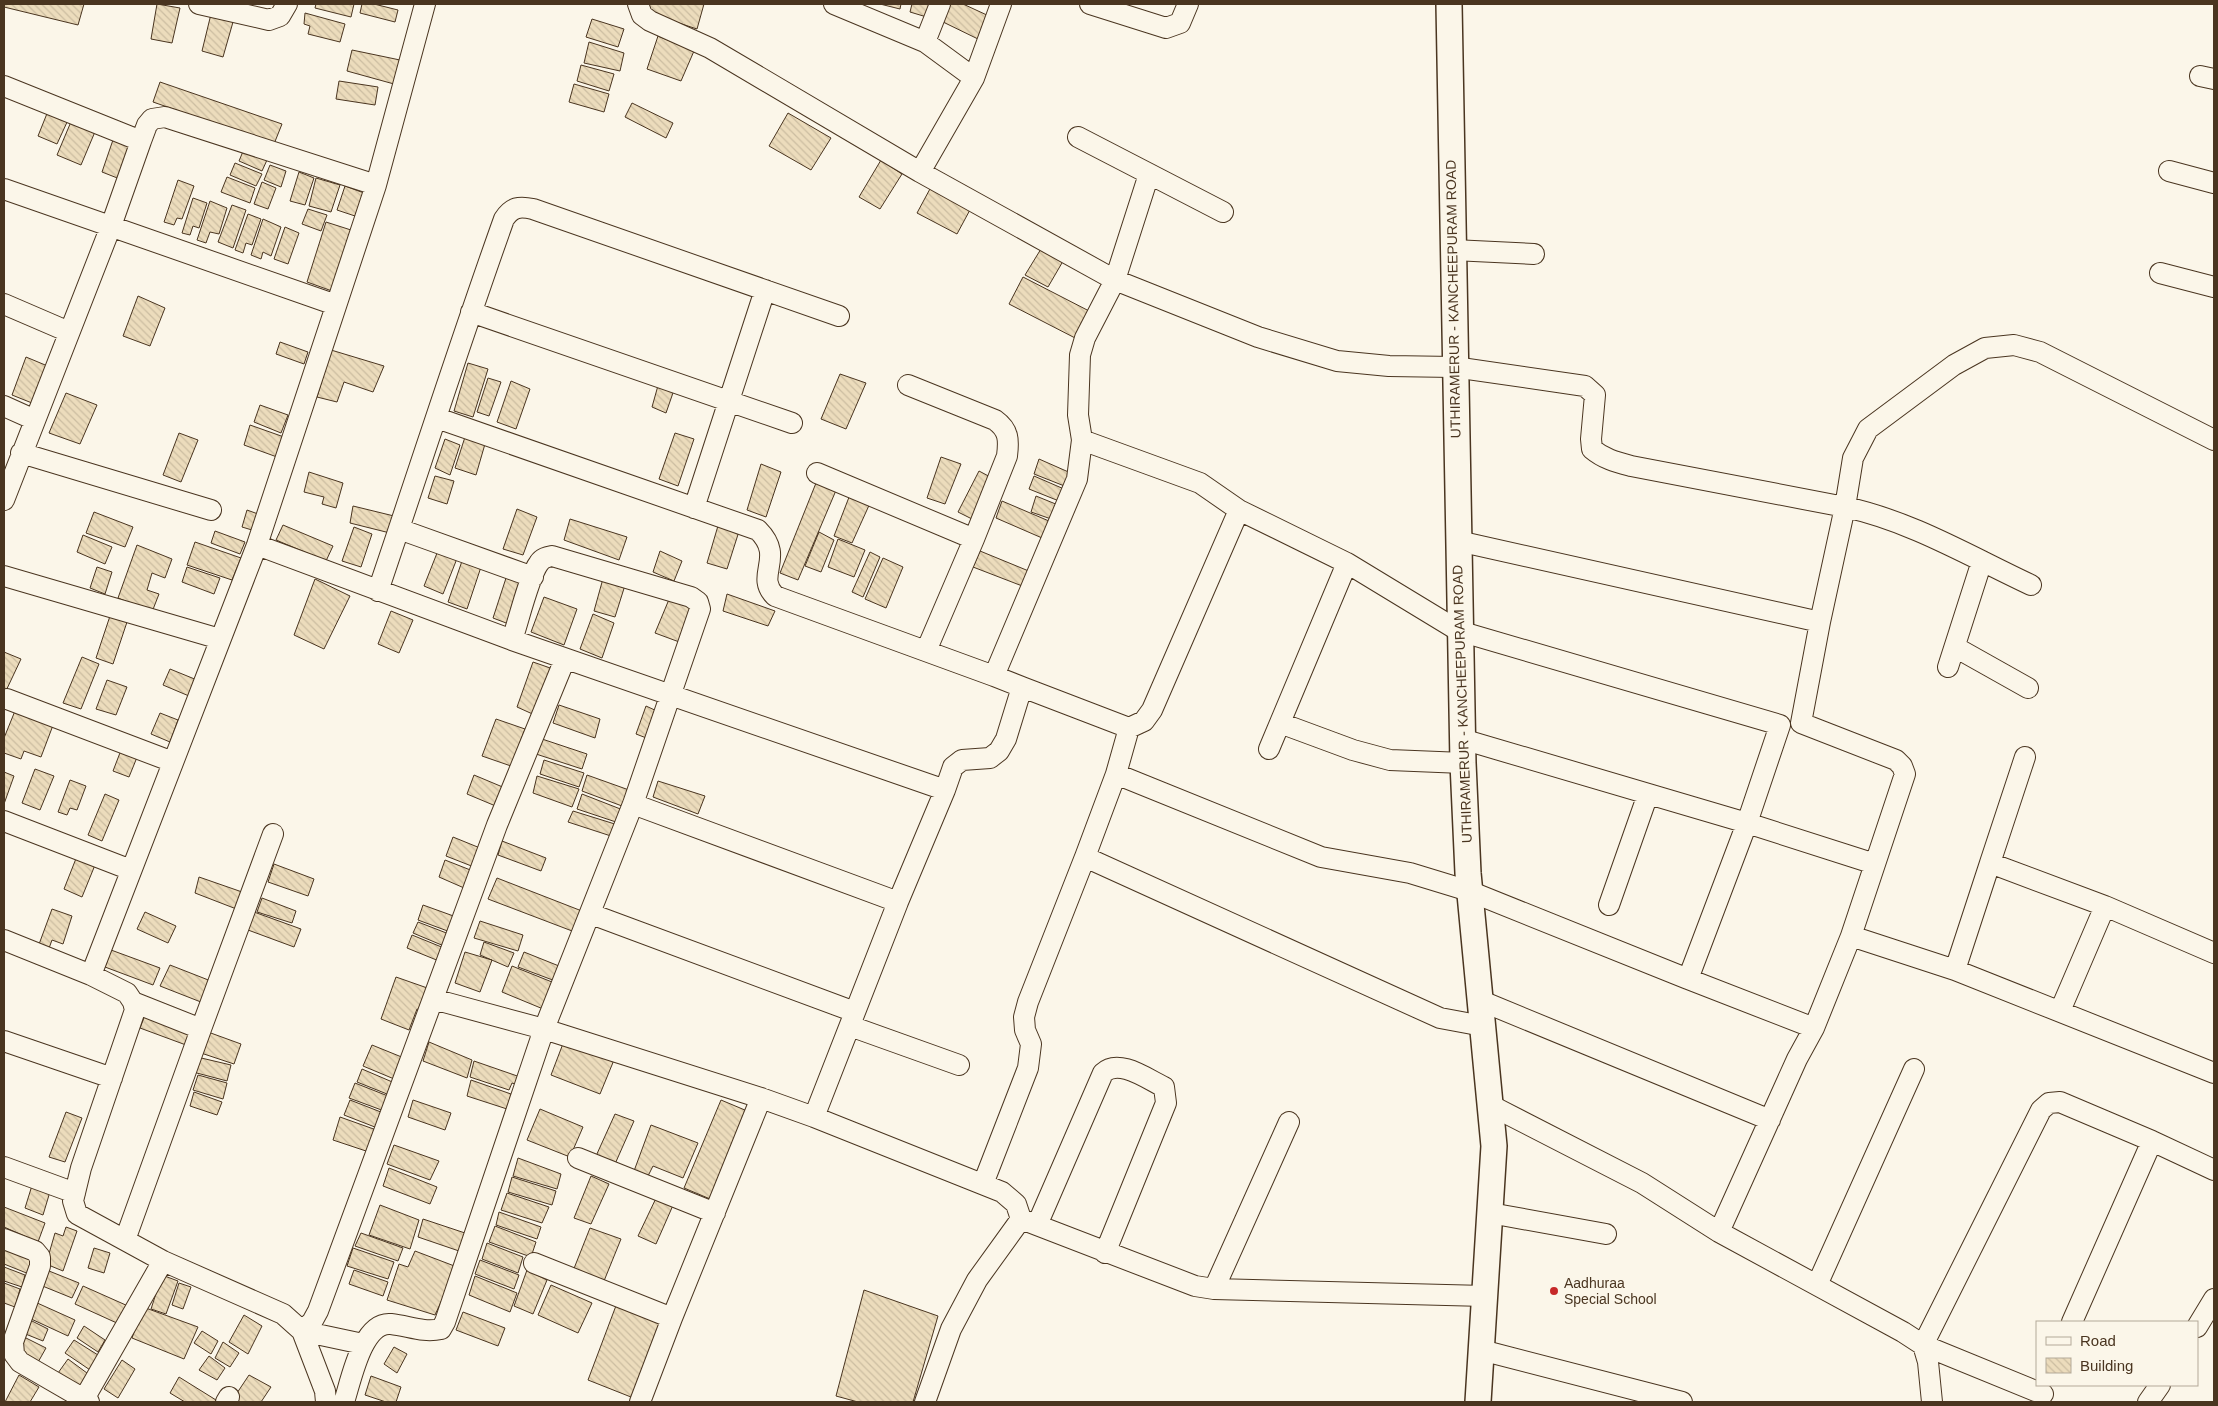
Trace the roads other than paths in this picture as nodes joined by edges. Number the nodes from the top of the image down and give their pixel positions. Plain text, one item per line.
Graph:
1 (199, 4) edge
2 (287, 4) edge
3 (425, 4) edge
4 (638, 4) edge
5 (834, 4) edge
6 (940, 4) edge
7 (1001, 4) edge
8 (1090, 4) edge
9 (1188, 4) edge
10 (1449, 4) edge
11 (925, 42) junction
12 (974, 78) junction
13 (4, 86) edge
14 (1078, 137) dead end
15 (141, 141) junction
16 (2169, 171) dead end
17 (920, 172) junction
18 (1149, 174) junction
19 (2214, 183) edge
20 (376, 185) junction
21 (4, 188) edge
22 (1223, 212) dead end
23 (111, 226) junction
24 (1453, 250) junction
25 (1534, 254) dead end
26 (2160, 273) dead end
27 (1115, 280) junction
28 (2214, 287) edge
29 (765, 290) junction
30 (4, 304) edge
31 (336, 306) junction
32 (471, 312) junction
33 (839, 316) dead end
34 (69, 332) junction
35 (1454, 367) junction
36 (908, 385) dead end
37 (730, 401) junction
38 (4, 406) edge
39 (438, 418) junction
40 (35, 420) junction
41 (792, 423) dead end
42 (2214, 439) edge
43 (1082, 440) junction
44 (21, 453) junction
45 (817, 473) dead end
46 (4, 500) edge
47 (1845, 507) junction
48 (694, 508) junction
49 (211, 510) dead end
50 (1240, 510) junction
51 (399, 529) junction
52 (974, 539) junction
53 (257, 545) junction
54 (1458, 546) junction
55 (1982, 561) junction
56 (1347, 563) junction
57 (4, 576) edge
58 (533, 577) junction
59 (2032, 585) dead end
60 (378, 591) junction
61 (1820, 622) junction
62 (1459, 631) junction
63 (220, 639) junction
64 (512, 640) junction
65 (1954, 647) junction
66 (926, 651) junction
67 (565, 659) junction
68 (1948, 667) dead end
69 (994, 676) junction
70 (1022, 687) junction
71 (2028, 688) dead end
72 (670, 694) junction
73 (7, 699) dead end
74 (1800, 722) junction
75 (1280, 723) junction
76 (1780, 725) junction
77 (1129, 728) junction
78 (1462, 738) junction
79 (1269, 749) dead end
80 (2025, 757) dead end
81 (173, 762) junction
82 (1463, 763) junction
83 (1116, 774) junction
84 (945, 790) junction
85 (1648, 794) junction
86 (633, 804) junction
87 (4, 821) edge
88 (1747, 823) junction
89 (274, 834) dead end
90 (1085, 857) junction
91 (1990, 863) junction
92 (1875, 864) junction
93 (131, 870) junction
94 (1469, 891) junction
95 (898, 902) junction
96 (1609, 905) dead end
97 (2105, 906) junction
98 (591, 914) junction
99 (1851, 936) junction
100 (4, 940) edge
101 (2214, 953) edge
102 (1955, 970) junction
103 (91, 975) junction
104 (1688, 979) junction
105 (433, 999) junction
106 (1479, 1000) junction
107 (134, 1002) junction
108 (2060, 1012) junction
109 (852, 1019) junction
110 (1483, 1026) junction
111 (1814, 1028) junction
112 (201, 1029) junction
113 (544, 1029) junction
114 (4, 1041) edge
115 (960, 1065) dead end
116 (1914, 1070) dead end
117 (2214, 1073) edge
118 (112, 1078) junction
119 (761, 1098) junction
120 (1490, 1105) junction
121 (814, 1117) junction
122 (1770, 1120) junction
123 (1290, 1122) dead end
124 (2152, 1141) junction
125 (578, 1158) dead end
126 (4, 1167) edge
127 (2214, 1170) edge
128 (983, 1184) junction
129 (75, 1193) junction
130 (714, 1213) junction
131 (1490, 1213) junction
132 (1029, 1222) junction
133 (1719, 1232) junction
134 (1606, 1234) dead end
135 (4, 1239) edge
136 (125, 1240) junction
137 (1105, 1253) junction
138 (163, 1261) junction
139 (534, 1263) dead end
140 (1817, 1285) junction
141 (1214, 1289) junction
142 (1485, 1296) junction
143 (2214, 1300) edge
144 (672, 1318) junction
145 (2072, 1321) edge
146 (2198, 1325) edge
147 (302, 1331) junction
148 (363, 1344) junction
149 (1922, 1345) junction
150 (1481, 1350) junction
151 (2159, 1386) edge
152 (2044, 1394) edge
153 (87, 1401) edge
154 (326, 1402) edge
155 (344, 1402) edge
156 (640, 1402) edge
157 (925, 1402) edge
158 (1478, 1402) edge
159 (1682, 1402) edge
160 (1932, 1402) edge
161 (2148, 1402) edge

1 - 2 street
3 - 20 street
4 - 17 street
5 - 11 street
6 - 11 street
7 - 12 street
8 - 9 street
10 - 24 main road, UTHIRAMERUR - KANCHEEPURAM ROAD
11 - 12 street
12 - 17 street
13 - 15 street
14 - 18 street
15 - 20 street
15 - 23 street
16 - 19 street
17 - 27 street
18 - 22 street
18 - 27 street
20 - 31 street
21 - 23 street
23 - 31 street
23 - 34 street
24 - 25 street
24 - 35 main road, UTHIRAMERUR - KANCHEEPURAM ROAD
26 - 28 street
27 - 35 street
27 - 43 street
29 - 32 street
29 - 33 street
29 - 37 street
30 - 34 street
31 - 53 street
32 - 37 street
32 - 39 street
34 - 40 street
35 - 47 street
35 - 54 main road, UTHIRAMERUR - KANCHEEPURAM ROAD
36 - 52 street
37 - 41 street
37 - 48 street
38 - 40 street
39 - 48 street
39 - 51 street
40 - 44 street
42 - 47 street
43 - 50 street
43 - 69 street
44 - 46 street
44 - 49 street
45 - 52 street
47 - 55 street
47 - 61 street
48 - 66 street
50 - 56 street
50 - 77 street
51 - 58 street
51 - 60 street
52 - 66 street
53 - 60 street
53 - 63 street
54 - 61 street
54 - 62 main road, UTHIRAMERUR - KANCHEEPURAM ROAD
55 - 59 street
55 - 65 street
56 - 62 street
56 - 75 street
57 - 63 street
58 - 64 street
58 - 72 street
60 - 64 street
61 - 74 street
62 - 76 street
62 - 78 main road, UTHIRAMERUR - KANCHEEPURAM ROAD
63 - 81 street
64 - 67 street
65 - 68 street
65 - 71 street
66 - 69 street
67 - 72 street
67 - 105 street
69 - 70 street
70 - 77 street
70 - 84 street
72 - 84 street
72 - 86 street
73 - 81 street
74 - 76 street
74 - 92 street
75 - 79 street
75 - 82 street
76 - 88 street
77 - 83 street
78 - 82 main road, UTHIRAMERUR - KANCHEEPURAM ROAD
78 - 85 street
80 - 91 street
81 - 93 street
82 - 94 main road, UTHIRAMERUR - KANCHEEPURAM ROAD
83 - 90 street
83 - 94 street
84 - 95 street
85 - 88 street
85 - 96 street
86 - 95 street
86 - 98 street
87 - 93 street
88 - 92 street
88 - 104 street
89 - 112 street
90 - 110 street
90 - 128 street
91 - 97 street
91 - 102 street
92 - 99 street
93 - 103 street
94 - 104 street
94 - 106 main road, UTHIRAMERUR - KANCHEEPURAM ROAD
95 - 109 street
97 - 101 street
97 - 108 street
98 - 109 street
98 - 113 street
99 - 102 street
99 - 111 street
100 - 103 street
102 - 108 street
103 - 107 street
104 - 111 street
105 - 113 street
105 - 147 street
106 - 110 main road, UTHIRAMERUR - KANCHEEPURAM ROAD
106 - 122 street
107 - 112 street
107 - 118 street
108 - 117 street
109 - 115 street
109 - 121 street
110 - 120 main road, UTHIRAMERUR - KANCHEEPURAM ROAD
111 - 122 street
112 - 136 street
113 - 119 street
113 - 148 street
114 - 118 street
116 - 140 street
118 - 129 street
119 - 121 street
119 - 130 street
120 - 131 main road, UTHIRAMERUR - KANCHEEPURAM ROAD
120 - 133 street
121 - 128 street
122 - 133 street
123 - 141 street
124 - 127 street
124 - 145 street
124 - 149 street
125 - 130 street
126 - 129 street
128 - 132 street
129 - 136 street
130 - 144 street
131 - 134 street
131 - 142 main road, UTHIRAMERUR - KANCHEEPURAM ROAD
132 - 137 street
132 - 137 street
132 - 157 street
133 - 140 street
135 - 153 street
136 - 138 street
137 - 141 street
138 - 147 street
138 - 153 street
139 - 144 street
140 - 149 street
141 - 142 street
142 - 150 main road, UTHIRAMERUR - KANCHEEPURAM ROAD
143 - 146 street
144 - 156 street
147 - 148 street
147 - 154 street
148 - 155 street
149 - 152 street
149 - 160 street
150 - 158 main road, UTHIRAMERUR - KANCHEEPURAM ROAD
150 - 159 street
151 - 161 street

